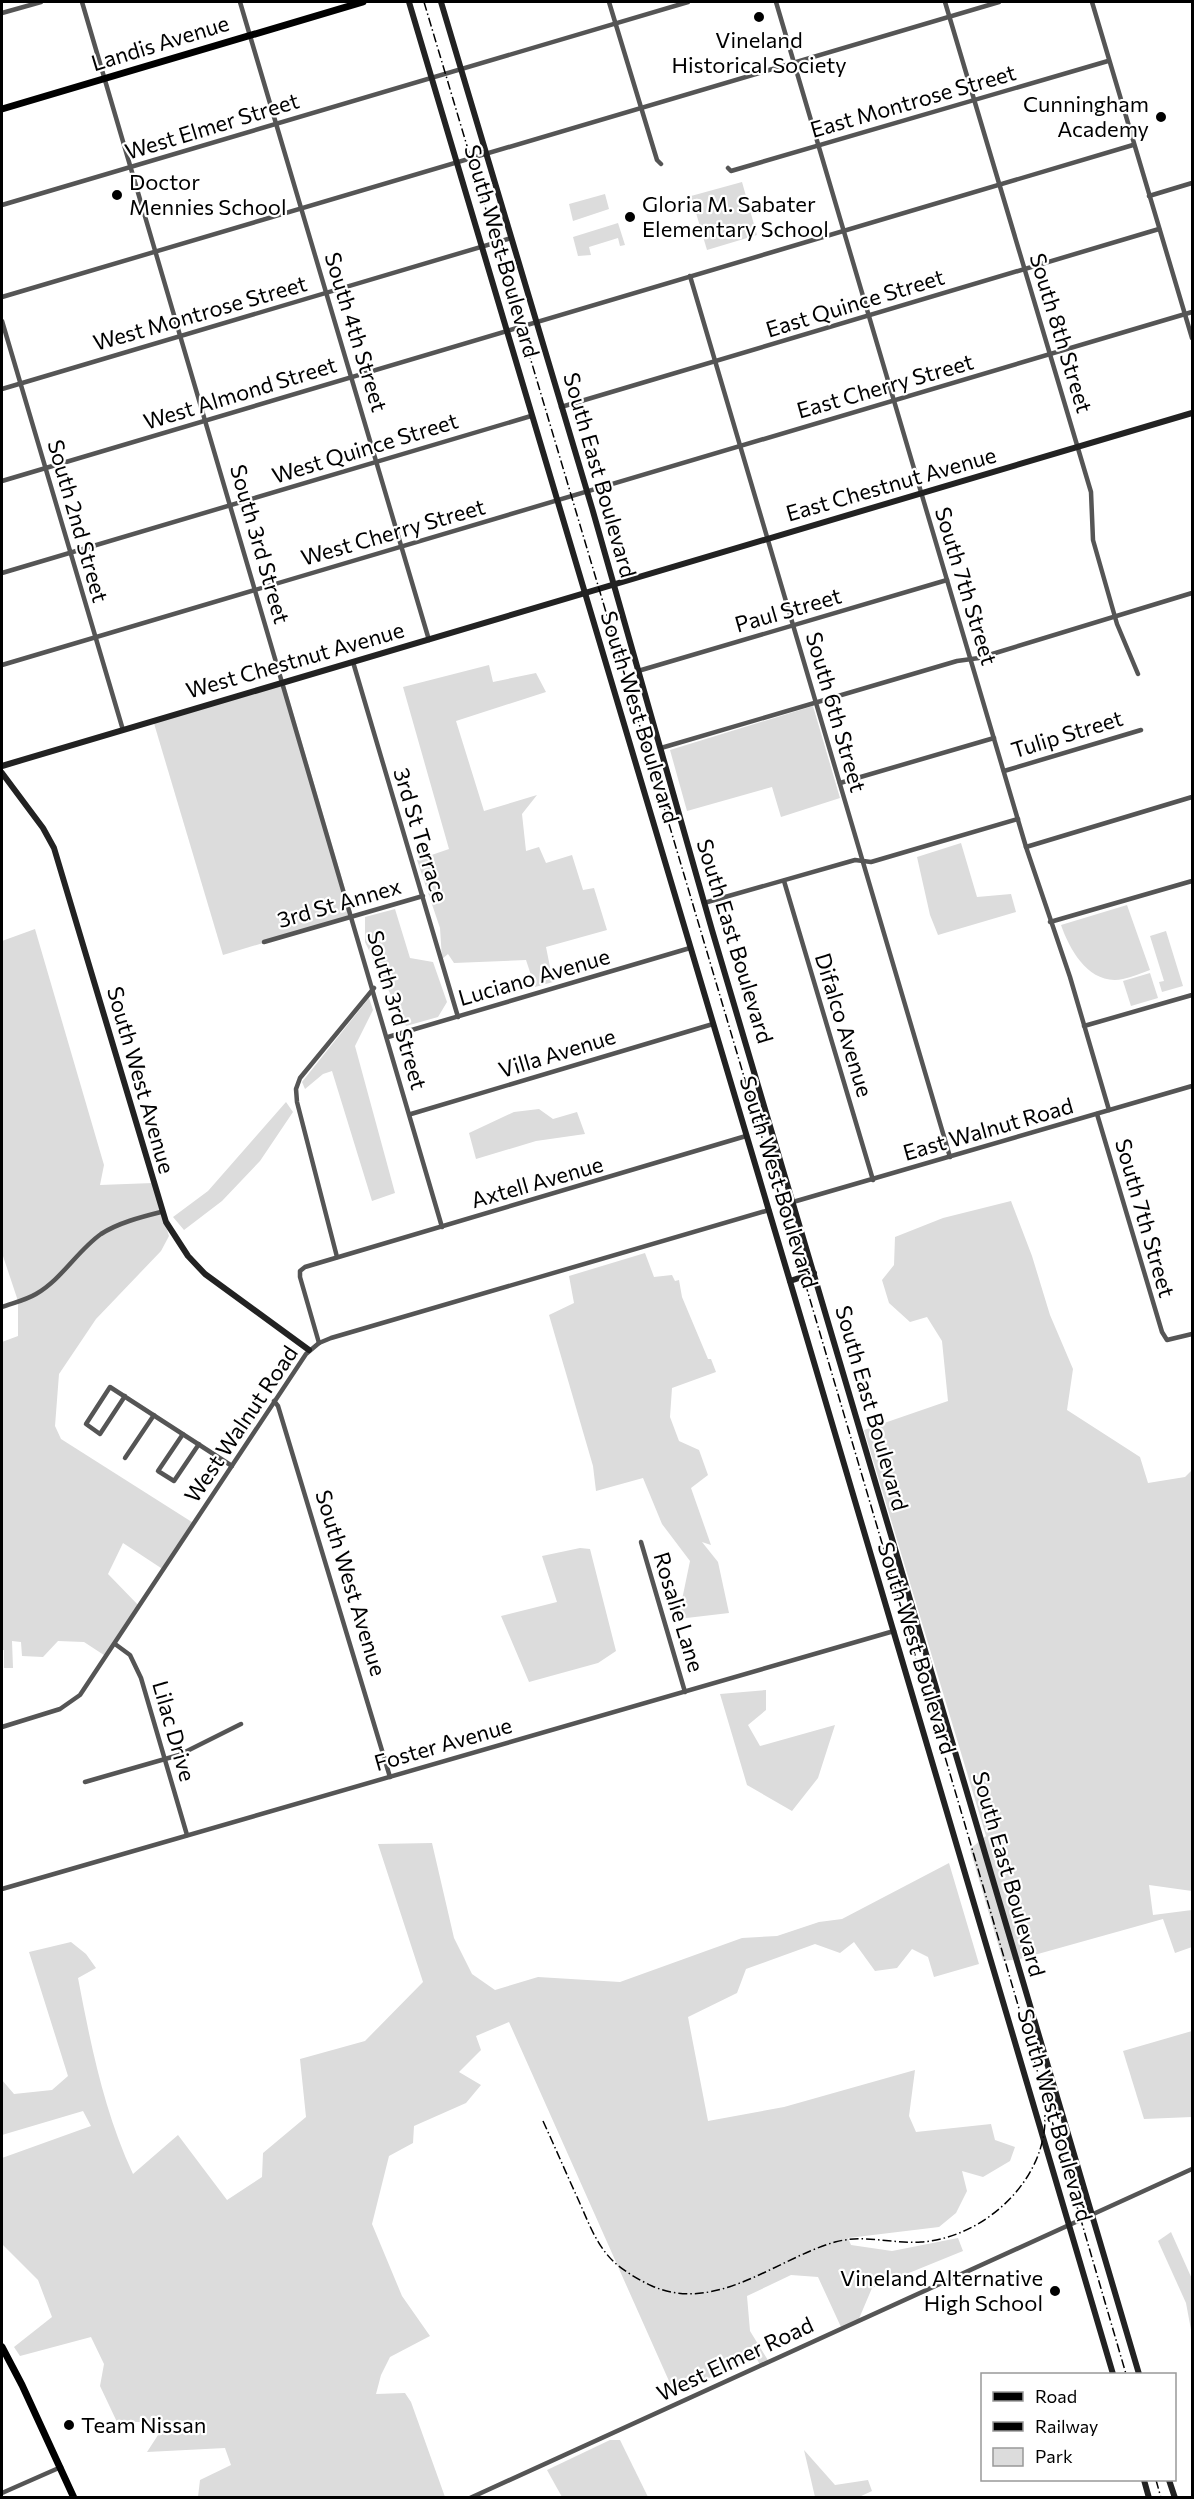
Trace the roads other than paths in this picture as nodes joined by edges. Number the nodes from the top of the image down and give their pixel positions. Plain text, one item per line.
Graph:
1 (40, 2) edge
2 (82, 2) edge
3 (240, 2) edge
4 (363, 2) edge
5 (409, 2) edge
6 (441, 2) edge
7 (609, 2) edge
8 (687, 2) edge
9 (776, 2) edge
10 (945, 2) edge
11 (999, 2) edge
12 (1092, 2) edge
13 (2, 13) edge
14 (950, 16) junction
15 (615, 23) junction
16 (251, 35) junction
17 (1108, 61) junction
18 (794, 62) junction
19 (461, 69) junction
20 (105, 78) junction
21 (432, 78) junction
22 (974, 100) junction
23 (640, 108) junction
24 (2, 109) edge
25 (277, 123) junction
26 (1133, 145) junction
27 (819, 146) junction
28 (486, 153) junction
29 (457, 162) junction
30 (661, 164) dead end
31 (131, 167) junction
32 (728, 168) dead end
33 (1192, 183) edge
34 (999, 185) junction
35 (1149, 196) junction
36 (2, 205) edge
37 (302, 208) junction
38 (1159, 229) junction
39 (844, 231) junction
40 (511, 238) junction
41 (482, 247) junction
42 (156, 251) junction
43 (1024, 270) junction
44 (690, 276) junction
45 (327, 293) junction
46 (2, 297) edge
47 (1192, 312) edge
48 (1184, 314) junction
49 (869, 316) junction
50 (2, 321) edge
51 (536, 322) junction
52 (506, 331) junction
53 (181, 336) junction
54 (1192, 338) edge
55 (1050, 354) junction
56 (715, 361) junction
57 (352, 377) junction
58 (20, 383) junction
59 (2, 389) edge
60 (894, 400) junction
61 (561, 407) junction
62 (1192, 413) edge
63 (531, 416) junction
64 (206, 420) junction
65 (740, 445) junction
66 (1077, 447) junction
67 (377, 461) junction
68 (45, 468) junction
69 (2, 481) edge
70 (587, 491) junction
71 (921, 494) junction
72 (556, 500) junction
73 (231, 505) junction
74 (767, 539) junction
75 (402, 547) junction
76 (70, 552) junction
77 (2, 573) edge
78 (947, 580) junction
79 (613, 585) junction
80 (256, 589) junction
81 (599, 589) joint
82 (1192, 592) edge
83 (584, 593) junction
84 (1115, 618) junction
85 (794, 626) junction
86 (95, 637) junction
87 (429, 640) junction
88 (970, 658) junction
89 (353, 662) junction
90 (2, 665) edge
91 (638, 671) junction
92 (1138, 674) dead end
93 (284, 682) junction
94 (816, 703) junction
95 (123, 730) junction
96 (1141, 730) dead end
97 (994, 738) junction
98 (661, 748) junction
99 (2, 766) edge
100 (1004, 771) junction
101 (2, 773) edge
102 (840, 783) junction
103 (1192, 797) edge
104 (1018, 819) junction
105 (1026, 847) junction
106 (863, 861) junction
107 (1192, 880) edge
108 (784, 881) junction
109 (423, 896) junction
110 (704, 903) junction
111 (352, 916) junction
112 (1050, 922) junction
113 (264, 942) dead end
114 (690, 948) junction
115 (374, 988) junction
116 (1192, 995) edge
117 (458, 1017) junction
118 (713, 1024) junction
119 (1084, 1026) junction
120 (388, 1037) junction
121 (1192, 1086) edge
122 (1109, 1110) junction
123 (411, 1114) junction
124 (1097, 1114) junction
125 (746, 1136) junction
126 (950, 1157) junction
127 (873, 1180) junction
128 (794, 1202) junction
129 (769, 1210) junction
130 (161, 1212) junction
131 (442, 1227) junction
132 (337, 1257) junction
133 (814, 1273) junction
134 (790, 1281) junction
135 (2, 1307) edge
136 (1192, 1334) edge
137 (319, 1343) junction
138 (309, 1350) junction
139 (125, 1396) junction
140 (274, 1401) junction
141 (154, 1415) junction
142 (183, 1434) junction
143 (199, 1444) junction
144 (125, 1458) dead end
145 (232, 1466) junction
146 (640, 1542) dead end
147 (894, 1631) junction
148 (115, 1644) junction
149 (685, 1692) junction
150 (241, 1724) dead end
151 (2, 1727) edge
152 (165, 1760) junction
153 (390, 1777) junction
154 (85, 1782) dead end
155 (187, 1835) junction
156 (2, 1889) edge
157 (1192, 2169) edge
158 (1091, 2215) junction
159 (1069, 2226) junction
160 (2, 2347) edge
161 (1113, 2373) edge
162 (1139, 2373) edge
163 (61, 2467) junction
164 (1144, 2481) edge
165 (1169, 2481) edge
166 (2, 2493) edge
167 (74, 2498) edge
168 (470, 2498) edge
169 (1149, 2498) edge
170 (1175, 2498) edge

1 - 13 street
2 - 20 street, South 3rd Street
3 - 16 street, South 4th Street
4 - 16 main road, Landis Avenue
5 - 21 main road, South West Boulevard
6 - 19 main road, South East Boulevard
7 - 15 street
8 - 15 street, West Elmer Street
9 - 18 street, South 7th Street
10 - 14 street, South 8th Street
11 - 14 street
12 - 17 street
14 - 18 street
14 - 22 street, South 8th Street
15 - 19 street, West Elmer Street
15 - 23 street
16 - 20 main road, Landis Avenue
16 - 25 street, South 4th Street
17 - 22 street, East Montrose Street
17 - 26 street
18 - 23 street
18 - 27 street, South 7th Street
19 - 21 street, West Elmer Street
19 - 28 main road, South East Boulevard
20 - 24 main road, Landis Avenue
20 - 31 street, South 3rd Street
21 - 25 street, West Elmer Street
21 - 29 main road, South West Boulevard
22 - 27 street, East Montrose Street
22 - 34 street, South 8th Street
23 - 28 street
23 - 30 street
25 - 31 street, West Elmer Street
25 - 37 street, South 4th Street
26 - 34 street, West Almond Street
26 - 35 street
27 - 32 street, East Montrose Street
27 - 39 street, South 7th Street
28 - 29 street
28 - 40 main road, South East Boulevard
29 - 37 street
29 - 41 main road, South West Boulevard
31 - 36 street, West Elmer Street
31 - 42 street, South 3rd Street
33 - 35 street
34 - 39 street, West Almond Street
34 - 43 street, South 8th Street
35 - 38 street
37 - 42 street
37 - 45 street, South 4th Street
38 - 43 street, East Quince Street
38 - 48 street
39 - 44 street, West Almond Street
39 - 49 street, South 7th Street
40 - 41 street, West Montrose Street
40 - 51 main road, South East Boulevard
41 - 45 street, West Montrose Street
41 - 52 main road, South West Boulevard
42 - 46 street
42 - 53 street, South 3rd Street
43 - 49 street, East Quince Street
43 - 55 street, South 8th Street
44 - 51 street, West Almond Street
44 - 56 street, South 6th Street
45 - 53 street, West Montrose Street
45 - 57 street, South 4th Street
47 - 48 street, East Cherry Street
48 - 54 street
48 - 55 street, East Cherry Street
49 - 56 street, East Quince Street
49 - 60 street, South 7th Street
50 - 58 street, South 2nd Street
51 - 52 street, West Almond Street
51 - 61 main road, South East Boulevard
52 - 57 street, West Almond Street
52 - 63 main road, South West Boulevard
53 - 58 street, West Montrose Street
53 - 64 street, South 3rd Street
55 - 60 street, East Cherry Street
55 - 66 street, South 8th Street
56 - 61 street, East Quince Street
56 - 65 street, South 6th Street
57 - 64 street, West Almond Street
57 - 67 street, South 4th Street
58 - 59 street, West Montrose Street
58 - 68 street, South 2nd Street
60 - 65 street, East Cherry Street
60 - 71 street, South 7th Street
61 - 70 main road, South East Boulevard
62 - 66 main road, East Chestnut Avenue
63 - 67 street, West Quince Street
63 - 72 main road, South West Boulevard
64 - 68 street, West Almond Street
64 - 73 street, South 3rd Street
65 - 70 street, East Cherry Street
65 - 74 street, South 6th Street
66 - 71 main road, East Chestnut Avenue
66 - 84 street, South 8th Street
67 - 73 street, West Quince Street
67 - 75 street, South 4th Street
68 - 69 street, West Almond Street
68 - 76 street, South 2nd Street
70 - 72 street, West Cherry Street
70 - 79 main road, South East Boulevard
71 - 74 main road, East Chestnut Avenue
71 - 78 street, South 7th Street
72 - 75 street, West Cherry Street
72 - 83 main road, South West Boulevard
73 - 76 street, West Quince Street
73 - 80 street, South 3rd Street
74 - 79 main road, East Chestnut Avenue
74 - 85 street, South 6th Street
75 - 80 street, West Cherry Street
75 - 87 street, South 4th Street
76 - 77 street, West Quince Street
76 - 86 street, South 2nd Street
78 - 85 street, Paul Street
78 - 88 street, South 7th Street
79 - 81 main road, East Chestnut Avenue
79 - 91 main road, South East Boulevard
80 - 86 street, West Cherry Street
80 - 93 street, South 3rd Street
81 - 83 main road, West Chestnut Avenue
82 - 84 street
83 - 87 main road, West Chestnut Avenue
83 - 114 main road, South West Boulevard
84 - 88 street
84 - 92 street, South 8th Street
85 - 91 street, Paul Street
85 - 94 street, South 6th Street
86 - 90 street, West Cherry Street
86 - 95 street, South 2nd Street
87 - 89 main road, West Chestnut Avenue
88 - 94 street
88 - 97 street, South 7th Street
89 - 93 main road, West Chestnut Avenue
89 - 109 street, 3rd St Terrace
91 - 98 main road, South East Boulevard
93 - 95 main road, West Chestnut Avenue
93 - 111 street, South 3rd Street
94 - 98 street
94 - 102 street, South 6th Street
95 - 99 main road, West Chestnut Avenue
96 - 100 street, Tulip Street
97 - 100 street, South 7th Street
97 - 102 street
98 - 110 main road, South East Boulevard
100 - 104 street, South 7th Street
101 - 130 main road, South West Avenue
102 - 106 street, South 6th Street
103 - 105 street
104 - 105 street, South 7th Street
104 - 106 street
105 - 112 street, South 7th Street
106 - 108 street
106 - 126 street, South 6th Street
107 - 112 street
108 - 110 street
108 - 127 street, Difalco Avenue
109 - 111 street, 3rd St Annex
109 - 117 street, 3rd St Terrace
110 - 128 main road, South East Boulevard
111 - 113 street, 3rd St Annex
111 - 115 street, South 3rd Street
112 - 119 street, South 7th Street
114 - 117 street, Luciano Avenue
114 - 118 main road, South West Boulevard
115 - 120 street, South 3rd Street
115 - 132 street
116 - 119 street
117 - 120 street, Luciano Avenue
118 - 123 street, Villa Avenue
118 - 125 main road, South West Boulevard
119 - 122 street, South 7th Street
120 - 123 street, South 3rd Street
121 - 122 street, East Walnut Road
122 - 124 street, East Walnut Road
123 - 131 street, South 3rd Street
124 - 126 street, East Walnut Road
124 - 136 street, South 7th Street
125 - 129 main road, South West Boulevard
125 - 131 street, Axtell Avenue
126 - 127 street, East Walnut Road
127 - 128 street, East Walnut Road
128 - 133 main road, South East Boulevard
129 - 134 main road, South West Boulevard
129 - 137 street, West Walnut Road
130 - 135 street
130 - 138 main road, South West Avenue
131 - 132 street, Axtell Avenue
132 - 137 street, Axtell Avenue
133 - 134 main road
133 - 158 main road, South East Boulevard
134 - 147 main road, South West Boulevard
137 - 138 street, West Walnut Road
138 - 140 street, West Walnut Road
139 - 139 street
139 - 141 street
140 - 145 street, West Walnut Road
140 - 153 street, South West Avenue
141 - 142 street
141 - 144 street
142 - 143 street
142 - 143 street
143 - 145 street
145 - 148 street, West Walnut Road
146 - 149 street, Rosalie Lane
147 - 149 street, Foster Avenue
147 - 159 main road, South West Boulevard
148 - 151 street, West Walnut Road
148 - 152 street, Lilac Drive
149 - 153 street, Foster Avenue
150 - 152 street
152 - 154 street
152 - 155 street, Lilac Drive
153 - 155 street, Foster Avenue
155 - 156 street, Foster Avenue
157 - 158 street, West Elmer Road
158 - 159 street, West Elmer Road
158 - 162 main road, South East Boulevard
159 - 161 main road, South West Boulevard
159 - 168 street, West Elmer Road
160 - 163 main road
163 - 166 street
163 - 167 main road
164 - 169 main road
165 - 170 main road

